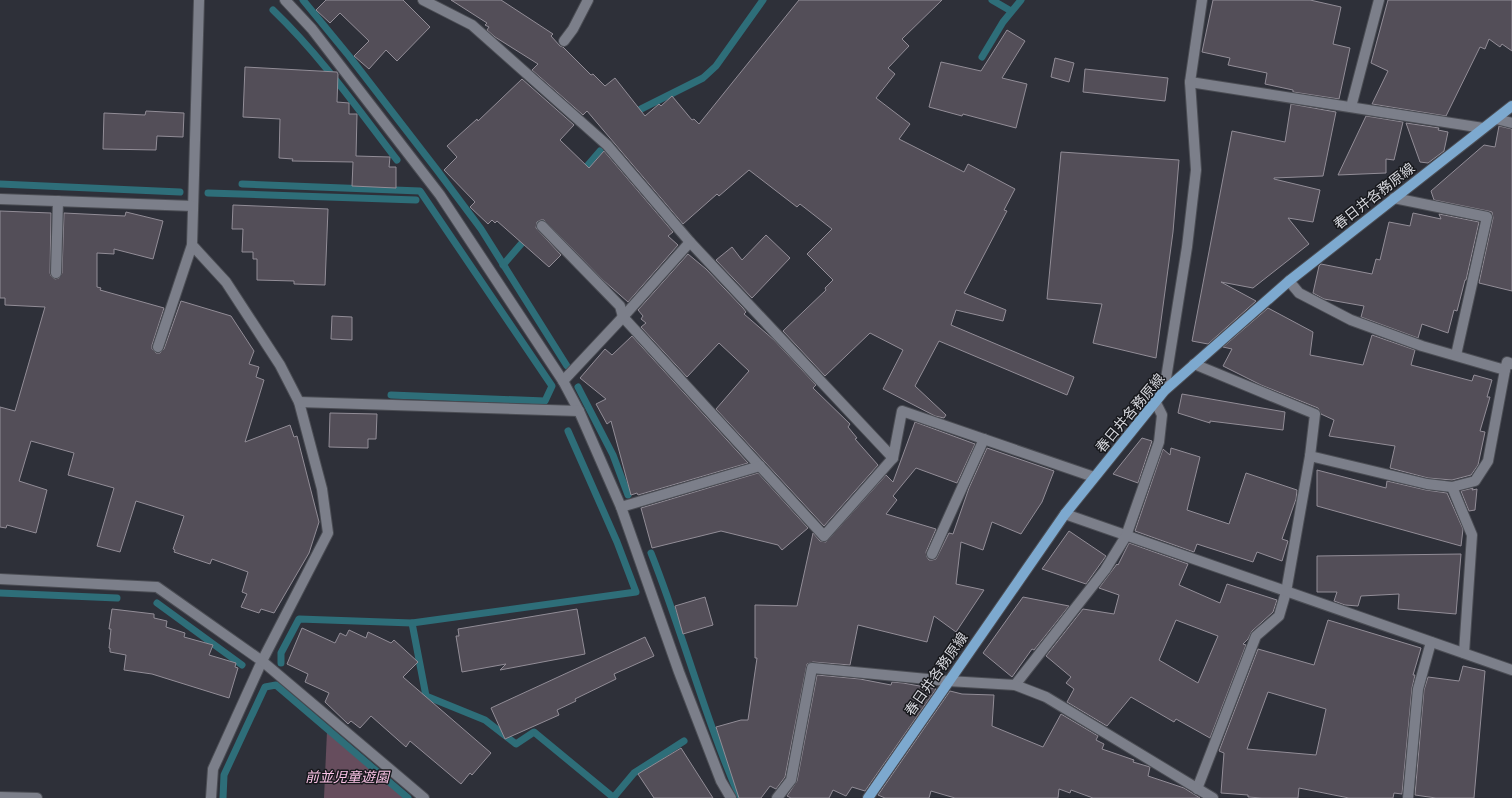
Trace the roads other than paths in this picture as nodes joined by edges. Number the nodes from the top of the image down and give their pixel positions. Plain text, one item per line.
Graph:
1 (199, 0) edge
2 (285, 0) edge
3 (422, 0) edge
4 (588, 0) edge
5 (1202, 0) edge
6 (1379, 0) edge
7 (564, 41) dead end
8 (1190, 82) junction
9 (1512, 106) edge
10 (1351, 107) junction
11 (1496, 118) junction
12 (1512, 123) edge
13 (1484, 128) junction
14 (1394, 198) junction
15 (0, 199) edge
16 (58, 201) junction
17 (193, 206) junction
18 (542, 226) dead end
19 (690, 242) junction
20 (192, 245) junction
21 (56, 273) dead end
22 (1289, 281) junction
23 (624, 317) junction
24 (158, 347) dead end
25 (1456, 355) junction
26 (1194, 364) junction
27 (1508, 367) edge
28 (564, 381) junction
29 (1164, 391) junction
30 (1155, 401) junction
31 (299, 402) junction
32 (579, 411) junction
33 (984, 439) junction
34 (1310, 456) junction
35 (893, 458) junction
36 (760, 466) junction
37 (1094, 477) junction
38 (1452, 487) junction
39 (621, 507) junction
40 (1065, 514) junction
41 (1126, 536) junction
42 (932, 554) dead end
43 (0, 579) edge
44 (1286, 592) junction
45 (1431, 642) junction
46 (1464, 653) junction
47 (262, 661) junction
48 (1512, 670) edge
49 (948, 681) junction
50 (1015, 685) junction
51 (1198, 788) junction
52 (0, 797) edge
53 (37, 798) edge
54 (211, 798) edge
55 (424, 798) edge
56 (731, 798) edge
57 (777, 798) edge
58 (868, 798) edge
59 (1212, 798) edge
60 (1408, 798) edge

1 - 17 street
2 - 28 street
3 - 19 street
4 - 7 street
5 - 8 street
6 - 10 street
8 - 10 street
8 - 29 street
9 - 11 main road, 春日井各務原線
10 - 13 street
11 - 12 street
11 - 13 main road, 春日井各務原線
13 - 14 main road, 春日井各務原線
14 - 22 main road, 春日井各務原線
14 - 25 street
15 - 16 street
16 - 17 street
16 - 21 street
17 - 20 street
18 - 23 street
19 - 23 street
19 - 35 street
20 - 24 street
20 - 31 street
22 - 25 street
22 - 26 main road, 春日井各務原線
23 - 28 street
23 - 36 street
25 - 27 street
26 - 29 main road, 春日井各務原線
26 - 34 street
27 - 38 street
28 - 32 street
29 - 30 main road, 春日井各務原線
30 - 37 main road, 春日井各務原線
30 - 41 street
31 - 32 street
31 - 47 street
32 - 39 street
33 - 35 street
33 - 37 street
33 - 42 street
34 - 38 street
34 - 44 street
35 - 36 street
36 - 39 street
37 - 40 main road, 春日井各務原線
38 - 46 street
39 - 56 street
40 - 41 street
40 - 49 main road, 春日井各務原線
41 - 44 street
41 - 50 street
43 - 47 street
44 - 45 street
44 - 51 street
45 - 46 street
45 - 60 street
46 - 48 street
47 - 54 street
47 - 55 street
49 - 50 street
49 - 57 street
49 - 58 main road, 春日井各務原線
50 - 51 street
51 - 59 street
52 - 53 street

